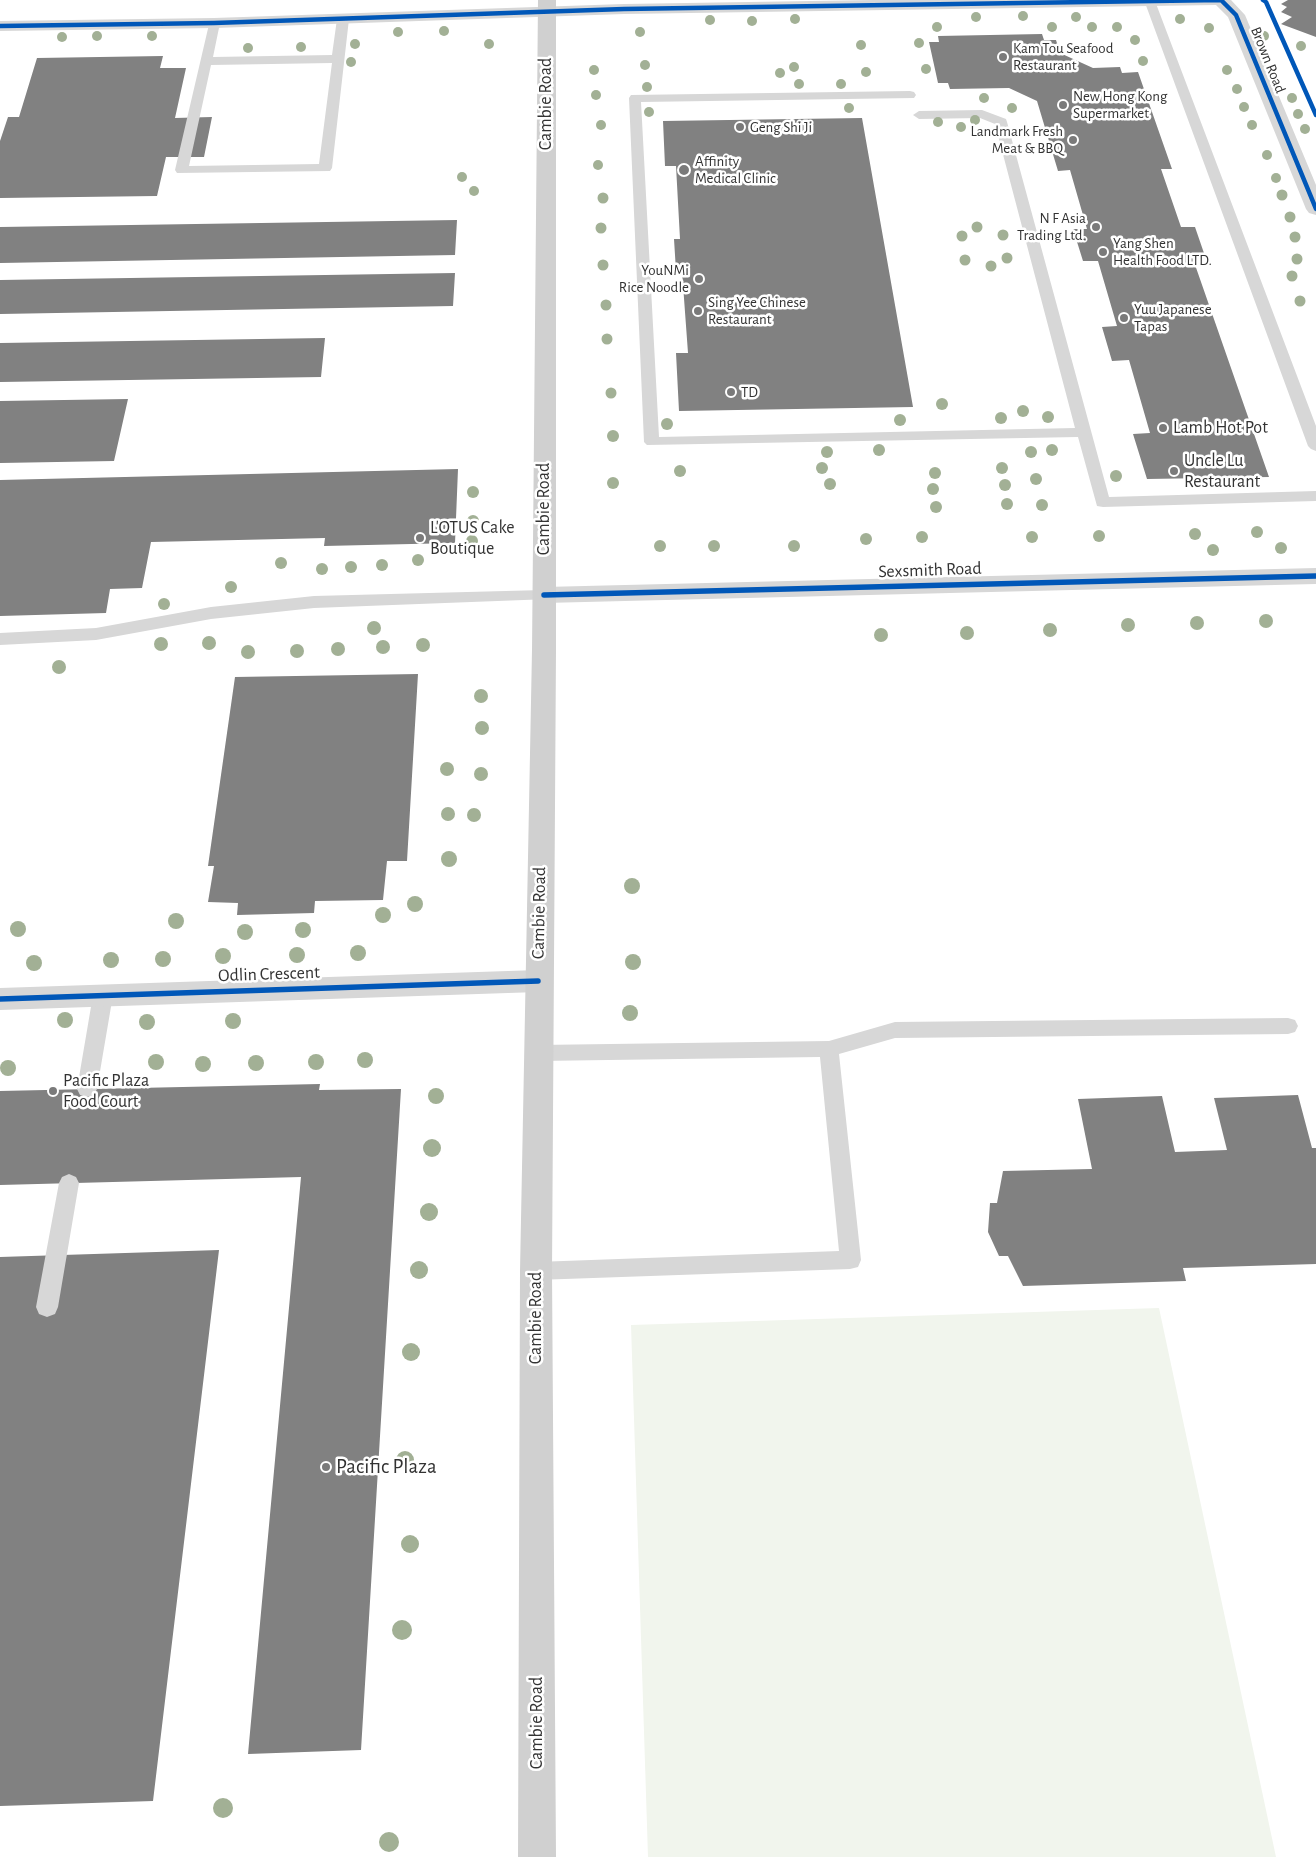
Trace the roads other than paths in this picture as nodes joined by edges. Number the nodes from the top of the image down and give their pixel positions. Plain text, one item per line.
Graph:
1 (1221, 0) edge
2 (1149, 1) edge
3 (547, 6) edge
4 (343, 19) junction
5 (214, 23) junction
6 (0, 26) edge
7 (338, 59) junction
8 (207, 61) junction
9 (910, 95) dead end
10 (919, 115) dead end
11 (1316, 209) edge
12 (1084, 432) junction
13 (1316, 446) edge
14 (1316, 496) edge
15 (1316, 576) edge
16 (544, 595) junction
17 (0, 639) edge
18 (538, 980) junction
19 (103, 995) junction
20 (0, 999) edge
21 (1288, 1026) dead end
22 (829, 1049) junction
23 (538, 1053) junction
24 (86, 1089) dead end
25 (69, 1183) dead end
26 (536, 1271) junction
27 (47, 1307) dead end
28 (537, 1857) edge

1 - 2 street, Brown Road
1 - 11 street, Brown Road
2 - 3 street, Brown Road
2 - 13 lane
3 - 4 street, Brown Road
3 - 16 main road, Cambie Road
4 - 5 street, Brown Road
4 - 7 lane
5 - 6 street, Brown Road
5 - 8 lane
7 - 8 lane
7 - 8 lane
9 - 12 lane
10 - 12 lane
12 - 14 lane
15 - 16 street, Sexsmith Road
16 - 17 lane
16 - 18 main road, Cambie Road
18 - 19 street, Odlin Crescent
18 - 23 main road, Cambie Road
19 - 20 street, Odlin Crescent
19 - 24 lane
21 - 22 lane
22 - 23 lane
22 - 26 lane
23 - 26 main road, Cambie Road
25 - 27 lane
26 - 28 main road, Cambie Road

